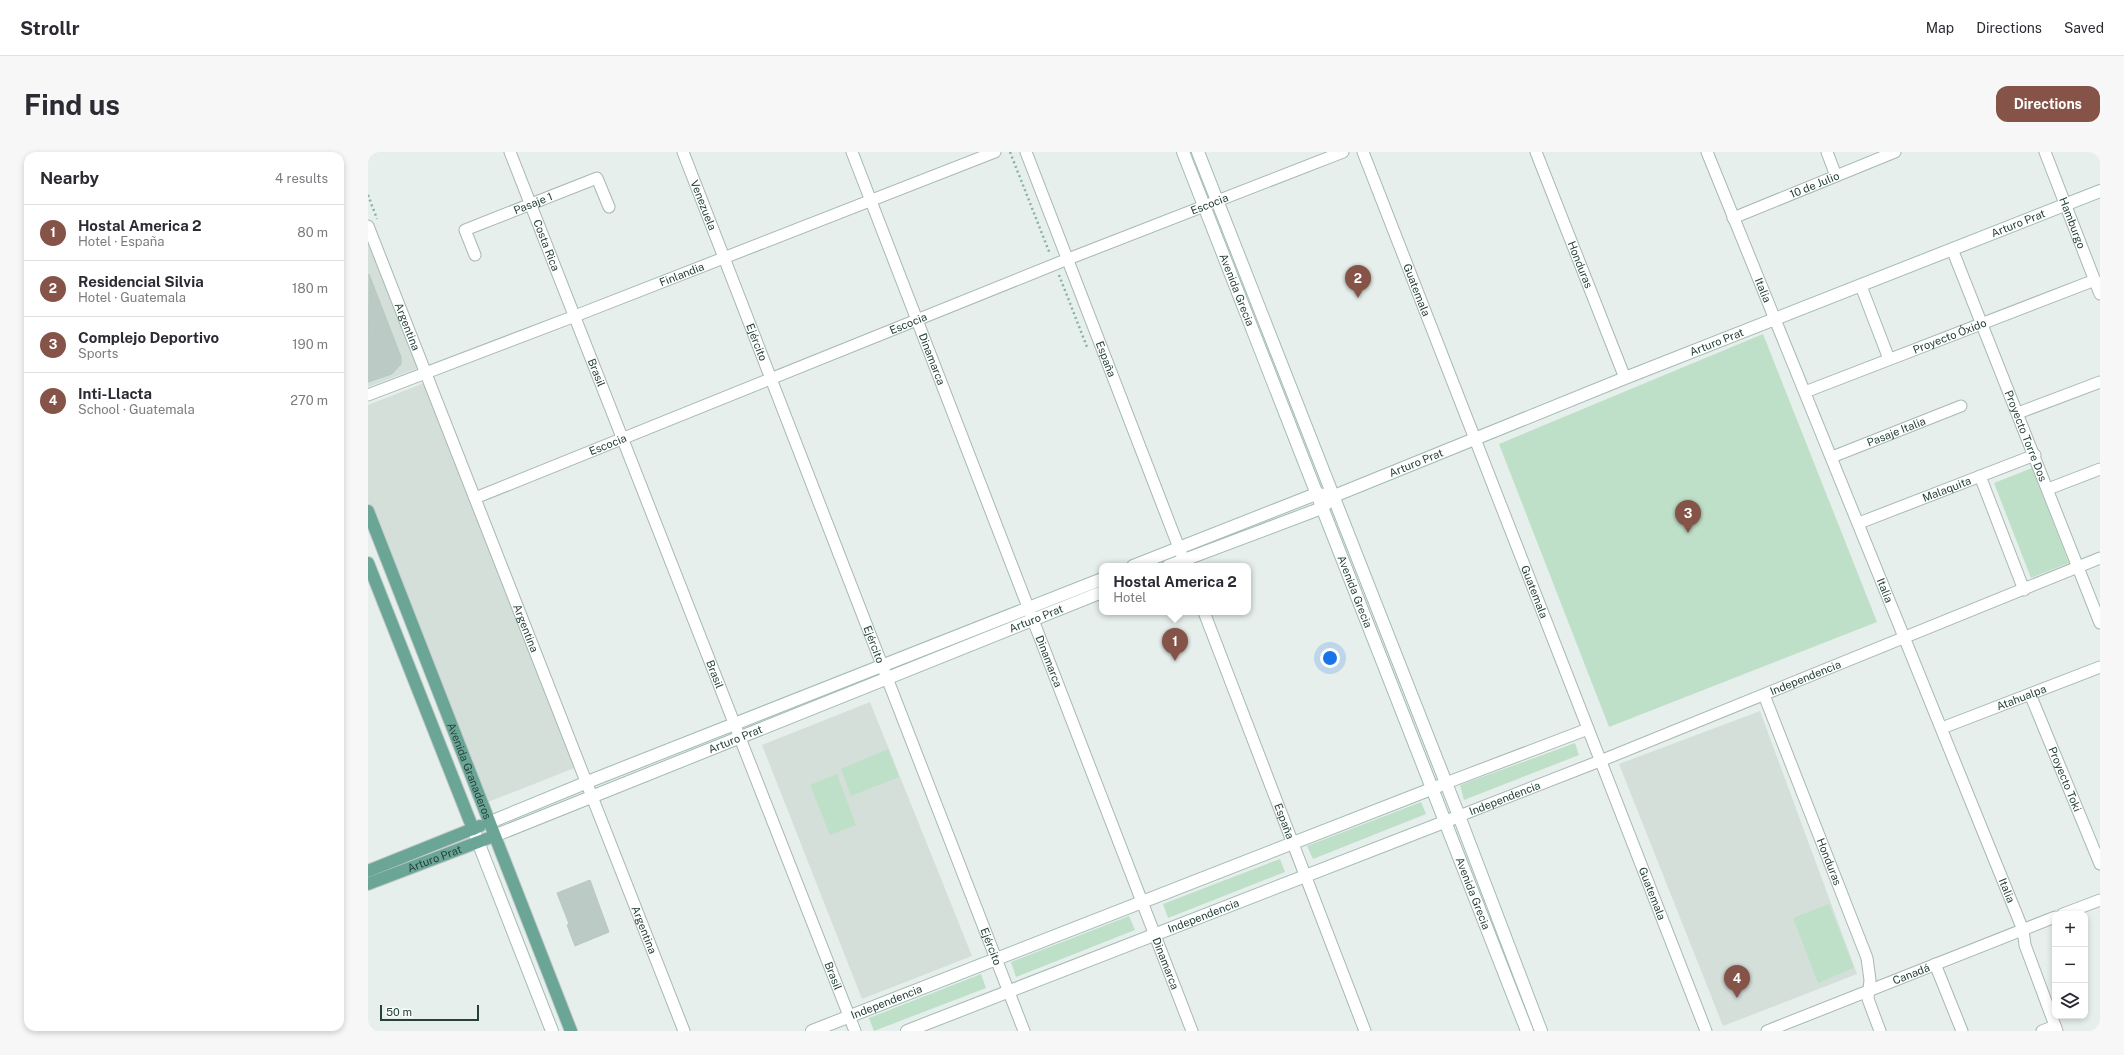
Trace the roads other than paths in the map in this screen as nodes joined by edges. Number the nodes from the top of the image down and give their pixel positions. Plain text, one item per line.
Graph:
1 (510, 152) edge
2 (683, 152) edge
3 (852, 152) edge
4 (995, 152) edge
5 (1026, 152) edge
6 (1183, 152) edge
7 (1198, 152) edge
8 (1343, 152) edge
9 (1363, 152) edge
10 (1536, 152) edge
11 (1707, 152) edge
12 (1827, 152) edge
13 (1896, 152) edge
14 (2045, 152) edge
15 (1836, 176) junction
16 (2100, 191) edge
17 (871, 201) junction
18 (1217, 201) junction
19 (531, 205) junction
20 (2066, 205) junction
21 (1204, 206) junction
22 (609, 207) dead end
23 (1733, 218) junction
24 (368, 226) edge
25 (1952, 249) junction
26 (475, 255) dead end
27 (725, 258) junction
28 (1068, 259) junction
29 (2094, 280) junction
30 (1860, 286) junction
31 (2100, 294) edge
32 (575, 316) junction
33 (917, 320) junction
34 (1775, 320) junction
35 (1982, 323) junction
36 (1889, 359) junction
37 (425, 373) junction
38 (772, 378) junction
39 (1625, 378) junction
40 (2100, 382) edge
41 (1805, 392) junction
42 (368, 395) edge
43 (1961, 406) dead end
44 (2018, 413) junction
45 (623, 438) junction
46 (1474, 440) junction
47 (2035, 455) junction
48 (1832, 457) junction
49 (2100, 469) edge
50 (1980, 476) junction
51 (2048, 489) junction
52 (1316, 494) junction
53 (1334, 496) junction
54 (475, 498) junction
55 (1322, 508) junction
56 (368, 511) edge
57 (1859, 523) junction
58 (1179, 548) junction
59 (2100, 558) edge
60 (1141, 563) edge
61 (1185, 563) edge
62 (2078, 566) junction
63 (369, 569) edge
64 (1099, 580) edge
65 (2024, 590) junction
66 (1099, 593) edge
67 (1030, 614) junction
68 (1205, 615) edge
69 (2100, 623) edge
70 (1905, 637) junction
71 (2100, 667) edge
72 (885, 672) junction
73 (2030, 694) junction
74 (1764, 695) junction
75 (735, 723) junction
76 (1942, 728) junction
77 (1588, 729) junction
78 (741, 737) junction
79 (1600, 761) junction
80 (586, 782) junction
81 (1446, 784) junction
82 (1432, 789) junction
83 (592, 797) junction
84 (1459, 816) junction
85 (1444, 822) junction
86 (488, 823) junction
87 (473, 829) junction
88 (494, 836) junction
89 (478, 842) junction
90 (1293, 844) junction
91 (2100, 864) edge
92 (368, 871) edge
93 (1306, 876) junction
94 (368, 884) edge
95 (2100, 900) edge
96 (1142, 903) junction
97 (2072, 911) edge
98 (2052, 918) edge
99 (2023, 930) junction
100 (1155, 935) junction
101 (996, 960) junction
102 (1935, 964) junction
103 (1008, 992) junction
104 (1868, 992) junction
105 (849, 1017) junction
106 (2056, 1029) edge
107 (552, 1031) edge
108 (571, 1031) edge
109 (684, 1031) edge
110 (812, 1031) edge
111 (855, 1031) edge
112 (907, 1031) edge
113 (1024, 1031) edge
114 (1192, 1031) edge
115 (1365, 1031) edge
116 (1527, 1031) edge
117 (1541, 1031) edge
118 (1706, 1031) edge
119 (1767, 1031) edge
120 (1880, 1031) edge
121 (1962, 1031) edge
122 (2042, 1031) edge

1 - 19 street, Costa Rica
2 - 27 street, Venezuela
3 - 17 street, Dinamarca
4 - 17 street, Finlandia
5 - 28 street, España
6 - 21 main road, Avenida Grecia
7 - 18 main road, Avenida Grecia
8 - 18 street, Escocia
9 - 46 street, Guatemala
10 - 39 street, Honduras
11 - 23 street, Italia
12 - 15 street
13 - 15 street, 10 de Julio
14 - 20 street, Hamburgo
15 - 23 street, 10 de Julio
16 - 20 main road, Arturo Prat
17 - 27 street, Finlandia
17 - 33 street, Dinamarca
18 - 21 street, Escocia
18 - 53 main road, Avenida Grecia
19 - 22 street, Pasaje 1
19 - 26 street, Pasaje 1
19 - 32 street, Costa Rica
20 - 25 main road, Arturo Prat
20 - 29 street, Hamburgo
21 - 28 street, Escocia
21 - 52 main road, Avenida Grecia
23 - 34 street, Italia
24 - 37 street, Argentina
25 - 30 main road, Arturo Prat
25 - 35 street, Proyecto Torre Dos
27 - 32 street, Finlandia
27 - 38 street, Ejército
28 - 33 street, Escocia
28 - 58 street, España
29 - 31 street, Hamburgo
29 - 35 street, Proyecto Óxido
30 - 34 main road, Arturo Prat
30 - 36 street
32 - 37 street, Finlandia
32 - 45 street, Brasil
33 - 38 street, Escocia
33 - 67 street, Dinamarca
34 - 39 main road, Arturo Prat
34 - 41 street, Italia
35 - 36 street, Proyecto Óxido
35 - 44 street, Proyecto Torre Dos
36 - 41 street, Proyecto Óxido
37 - 42 street, Finlandia
37 - 54 street, Argentina
38 - 45 street, Escocia
38 - 72 street, Ejército
39 - 46 main road, Arturo Prat
40 - 44 street
41 - 48 street, Italia
43 - 48 street, Pasaje Italia
44 - 47 street, Proyecto Torre Dos
45 - 54 street, Escocia
45 - 75 street, Brasil
46 - 53 main road, Arturo Prat
46 - 77 street, Guatemala
47 - 50 street, Malaquita
47 - 51 street, Proyecto Torre Dos
48 - 57 street, Italia
49 - 51 street
50 - 57 street, Malaquita
50 - 65 street
51 - 62 street, Proyecto Torre Dos
52 - 53 main road, Arturo Prat
52 - 55 main road, Avenida Grecia
52 - 58 main road, Arturo Prat
53 - 55 main road, Arturo Prat
53 - 81 main road, Avenida Grecia
54 - 80 street, Argentina
55 - 61 main road, Arturo Prat
55 - 82 main road, Avenida Grecia
56 - 86 main road, Avenida Granaderos
57 - 70 street, Italia
58 - 60 main road, Arturo Prat
58 - 61 street, España
59 - 62 street, Independencia
62 - 65 street, Independencia
62 - 69 street, Proyecto Torre Dos
63 - 87 main road, Avenida Granaderos
64 - 67 main road, Arturo Prat
65 - 70 street, Independencia
66 - 67 main road, Arturo Prat
67 - 72 main road, Arturo Prat
67 - 96 street, Dinamarca
68 - 90 street, España
70 - 74 street, Independencia
70 - 76 street, Italia
71 - 73 street, Atahualpa
72 - 75 main road, Arturo Prat
72 - 78 main road, Arturo Prat
72 - 101 street, Ejército
73 - 76 street, Atahualpa
73 - 91 street, Proyecto Toki
74 - 79 street, Independencia
74 - 104 street, Honduras
75 - 78 street, Brasil
75 - 80 main road, Arturo Prat
76 - 99 street, Italia
77 - 79 street, Guatemala
77 - 81 street, Independencia
78 - 83 main road, Arturo Prat
78 - 105 street, Brasil
79 - 84 street, Independencia
79 - 118 street, Guatemala
80 - 83 street, Argentina
80 - 86 main road, Arturo Prat
81 - 82 main road, Independencia
81 - 84 main road, Avenida Grecia
82 - 85 main road, Avenida Grecia
82 - 90 main road, Independencia
83 - 88 main road, Arturo Prat
83 - 109 street, Argentina
84 - 85 main road, Independencia
84 - 117 main road, Avenida Grecia
85 - 93 main road, Independencia
85 - 116 main road, Avenida Grecia
86 - 87 main road, Arturo Prat
86 - 88 main road, Avenida Granaderos
87 - 89 main road, Avenida Granaderos
87 - 92 main road, Arturo Prat
88 - 89 main road, Arturo Prat
88 - 108 main road, Avenida Granaderos
89 - 94 main road, Arturo Prat
89 - 107 main road, Avenida Granaderos
90 - 93 street, España
90 - 96 main road, Independencia
93 - 100 main road, Independencia
93 - 115 street, España
95 - 97 street
96 - 100 street, Dinamarca
96 - 101 main road, Independencia
98 - 99 street, Canadá
99 - 102 street, Canadá
99 - 106 street, Italia
100 - 103 main road, Independencia
100 - 114 street, Dinamarca
101 - 103 street, Ejército
101 - 105 main road, Independencia
102 - 104 street, Canadá
102 - 121 street
103 - 112 main road, Independencia
103 - 113 street, Ejército
104 - 119 street, Canadá
104 - 120 street, Honduras
105 - 110 main road, Independencia
105 - 111 street, Brasil
106 - 122 street

